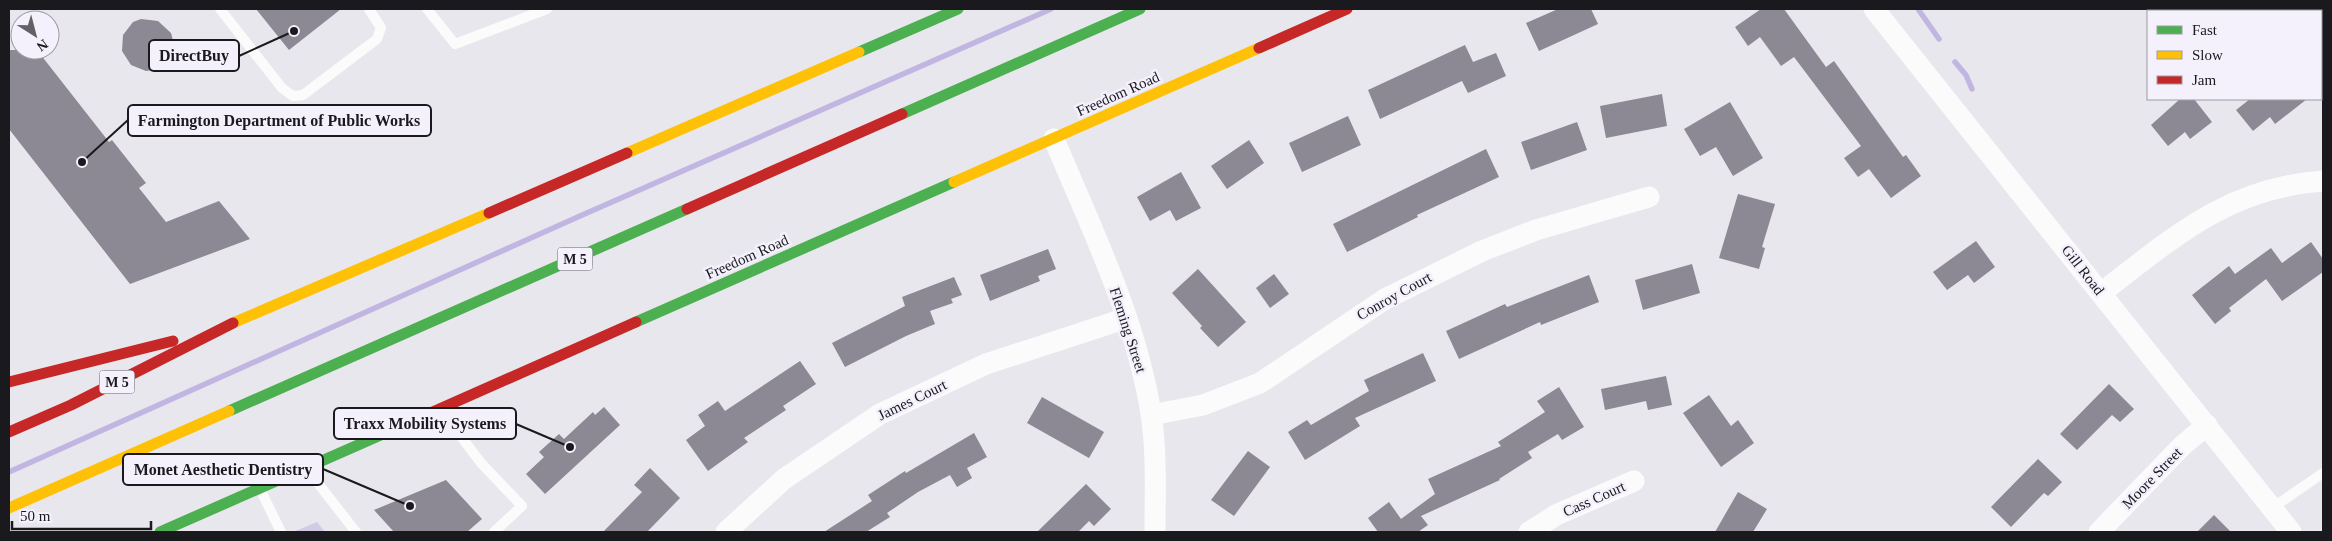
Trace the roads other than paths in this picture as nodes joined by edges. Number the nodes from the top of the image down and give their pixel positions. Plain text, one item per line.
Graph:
1 (220, 9) edge
2 (369, 9) edge
3 (427, 9) edge
4 (547, 9) edge
5 (958, 9) edge
6 (1140, 9) edge
7 (1347, 9) edge
8 (1874, 9) edge
9 (1054, 139) junction
10 (2323, 181) edge
11 (1649, 198) dead end
12 (2101, 293) junction
13 (1126, 318) junction
14 (223, 328) junction
15 (9, 382) edge
16 (440, 409) junction
17 (1151, 416) junction
18 (2207, 425) junction
19 (9, 432) edge
20 (306, 468) junction
21 (2323, 472) edge
22 (1634, 481) dead end
23 (259, 488) junction
24 (9, 508) edge
25 (2272, 508) junction
26 (160, 532) edge
27 (280, 532) edge
28 (356, 532) edge
29 (494, 532) edge
30 (726, 532) edge
31 (1155, 532) edge
32 (1528, 532) edge
33 (2099, 532) edge
34 (2291, 532) edge

1 - 2 lane
3 - 4 lane
5 - 14 main road, M 5
6 - 24 main road, M 5
7 - 9 main road, Freedom Road
8 - 12 street, Gill Road
9 - 13 street, Fleming Street
9 - 16 main road, Freedom Road
10 - 12 street
11 - 17 street, Conroy Court
12 - 18 street, Gill Road
13 - 17 street, Fleming Street
13 - 30 street, James Court
14 - 15 main road
14 - 19 main road, M 5
16 - 20 main road, Freedom Road
16 - 29 lane
17 - 31 street, Fleming Street
18 - 25 street, Gill Road
18 - 33 street, Moore Street
20 - 23 main road, Freedom Road
20 - 28 lane
21 - 25 lane
22 - 32 street, Cass Court
23 - 26 main road, Freedom Road
23 - 27 lane
25 - 34 street, Gill Road

